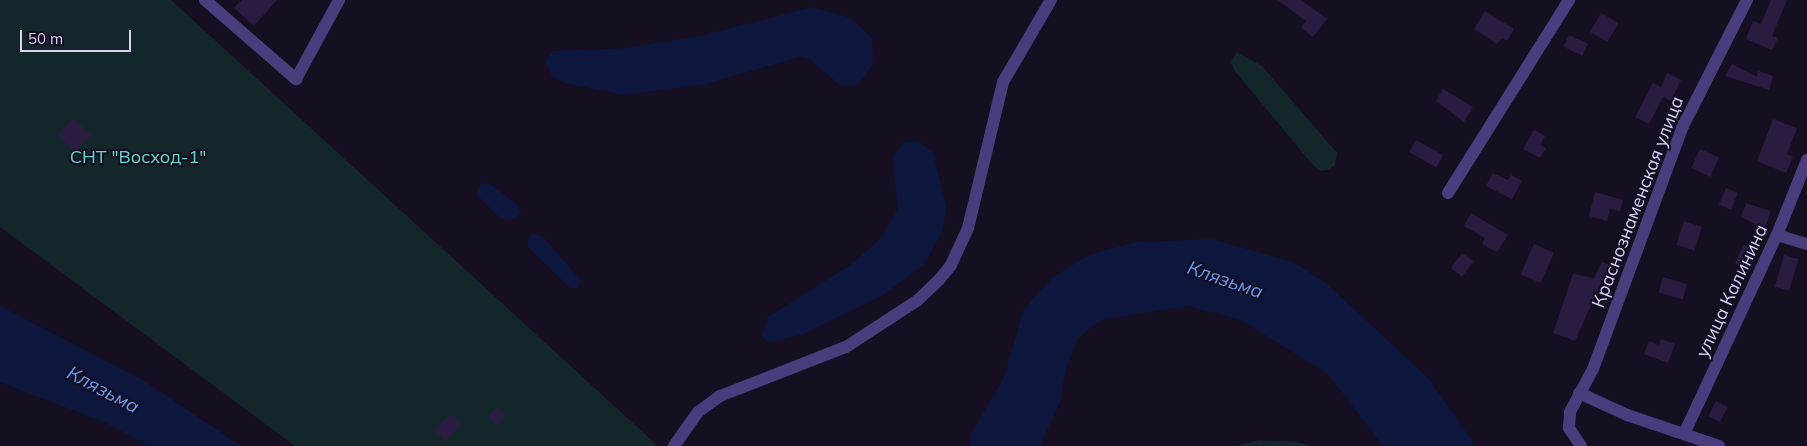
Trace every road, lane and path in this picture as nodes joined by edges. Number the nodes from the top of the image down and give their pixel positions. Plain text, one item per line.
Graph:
1 (206, 0) edge
2 (339, 0) edge
3 (1052, 0) edge
4 (1569, 0) edge
5 (1748, 0) edge
6 (1807, 162) edge
7 (1448, 193) dead end
8 (1777, 235) junction
9 (1807, 244) edge
10 (1579, 393) junction
11 (1684, 434) junction
12 (674, 446) edge
13 (1581, 446) edge
14 (1719, 446) edge

1 - 2 street
3 - 12 street
4 - 7 street
5 - 10 street, Краснознаменская улица
6 - 8 street, улица Калинина
8 - 9 street
8 - 11 street, улица Калинина
10 - 11 street
10 - 13 street, Краснознаменская улица
11 - 14 street

